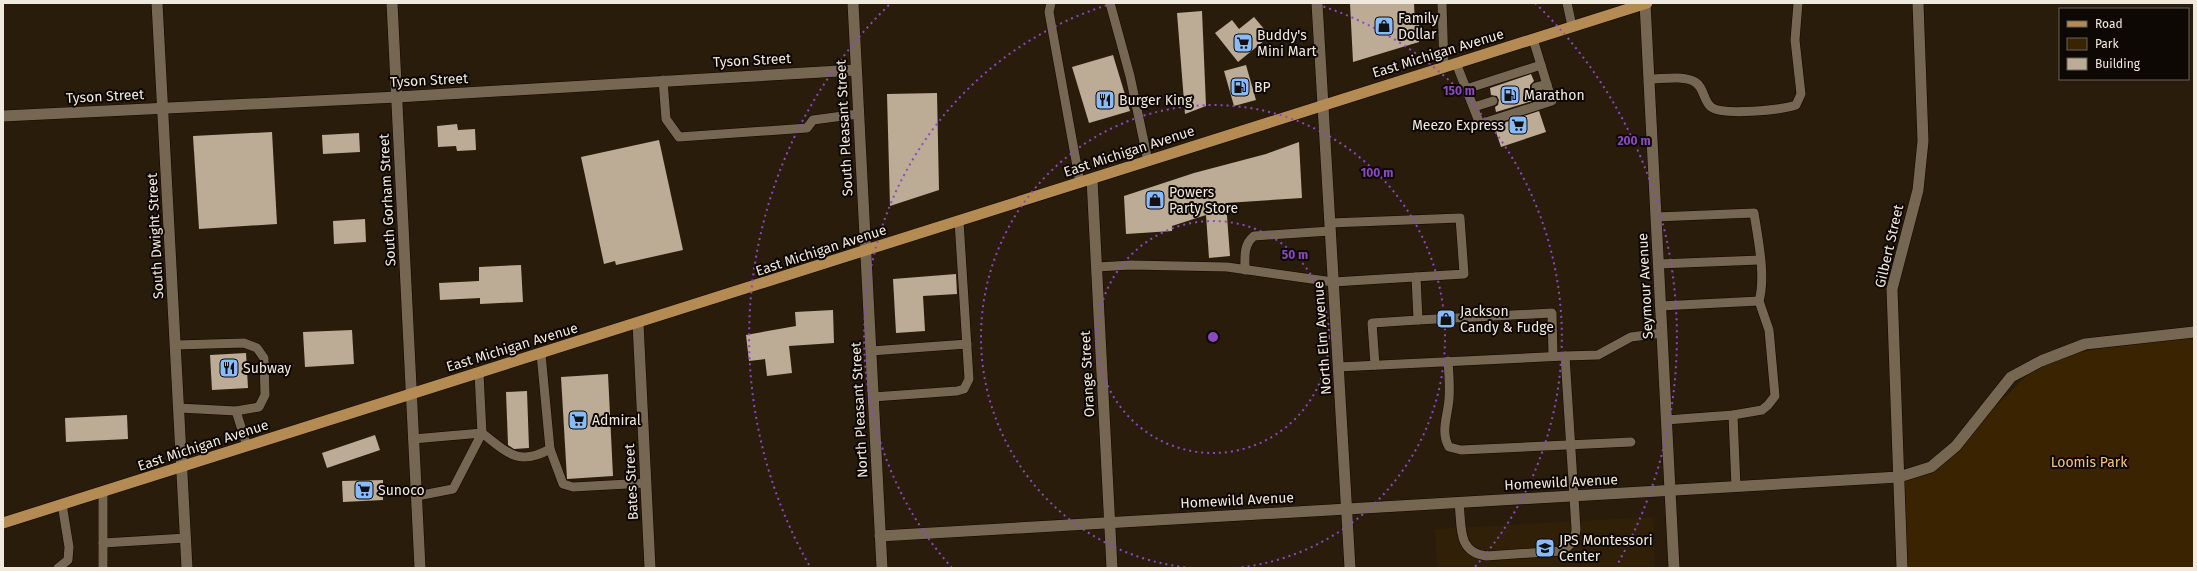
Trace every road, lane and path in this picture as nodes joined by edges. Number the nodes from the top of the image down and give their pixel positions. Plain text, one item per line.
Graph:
1 (157, 3) edge
2 (392, 3) edge
3 (853, 3) edge
4 (1051, 3) edge
5 (1110, 3) edge
6 (1317, 3) edge
7 (1442, 3) edge
8 (1567, 3) edge
9 (1646, 3) edge
10 (1798, 3) edge
11 (1918, 3) edge
12 (1622, 7) edge
13 (1572, 26) junction
14 (1533, 39) junction
15 (1456, 63) junction
16 (1541, 65) junction
17 (1444, 67) junction
18 (856, 70) junction
19 (1649, 79) junction
20 (663, 80) junction
21 (1547, 84) junction
22 (1536, 87) dead end
23 (1466, 89) junction
24 (397, 97) junction
25 (1493, 101) dead end
26 (1322, 105) junction
27 (1474, 107) junction
28 (163, 108) junction
29 (858, 114) junction
30 (3, 116) edge
31 (1148, 161) junction
32 (1092, 179) junction
33 (1080, 183) junction
34 (1656, 217) junction
35 (959, 221) junction
36 (1330, 227) junction
37 (866, 251) junction
38 (1760, 260) junction
39 (1658, 264) junction
40 (1097, 267) junction
41 (1245, 270) junction
42 (1416, 277) junction
43 (1333, 282) junction
44 (1758, 301) junction
45 (1660, 306) junction
46 (1418, 320) junction
47 (638, 323) junction
48 (2194, 332) edge
49 (1662, 333) junction
50 (967, 344) junction
51 (176, 345) junction
52 (871, 351) junction
53 (541, 354) junction
54 (1553, 356) junction
55 (1565, 356) junction
56 (1448, 361) junction
57 (1375, 365) junction
58 (1338, 367) junction
59 (479, 374) junction
60 (411, 395) junction
61 (873, 397) junction
62 (179, 408) junction
63 (236, 411) junction
64 (1733, 414) junction
65 (1666, 420) junction
66 (482, 433) junction
67 (413, 439) junction
68 (1631, 442) dead end
69 (1570, 444) junction
70 (247, 446) junction
71 (550, 449) junction
72 (181, 467) junction
73 (1899, 477) junction
74 (646, 483) junction
75 (1736, 487) junction
76 (1670, 490) junction
77 (103, 492) junction
78 (417, 496) junction
79 (1574, 496) junction
80 (1459, 503) junction
81 (62, 504) junction
82 (1347, 510) junction
83 (1110, 522) junction
84 (3, 523) edge
85 (880, 536) junction
86 (186, 538) junction
87 (103, 543) junction
88 (58, 568) edge
89 (103, 568) edge
90 (187, 568) edge
91 (420, 568) edge
92 (650, 568) edge
93 (882, 568) edge
94 (1112, 568) edge
95 (1350, 568) edge
96 (1674, 568) edge
97 (1902, 568) edge

1 - 28 street, South Dwight Street
2 - 24 street, South Gorham Street
3 - 18 street, South Pleasant Street
4 - 33 lane
5 - 31 lane
6 - 26 street, North Elm Avenue
7 - 17 lane
8 - 13 lane
9 - 12 main road, East Michigan Avenue
9 - 19 street, Seymour Avenue
10 - 19 lane
11 - 73 street, Gilbert Street
12 - 13 main road, East Michigan Avenue
13 - 14 main road, East Michigan Avenue
14 - 15 main road, East Michigan Avenue
14 - 16 lane
15 - 17 main road, East Michigan Avenue
15 - 23 lane
16 - 21 lane
16 - 23 lane
17 - 26 main road, East Michigan Avenue
18 - 20 street, Tyson Street
18 - 29 street, South Pleasant Street
19 - 34 street, Seymour Avenue
20 - 24 street, Tyson Street
20 - 29 lane
21 - 22 lane
21 - 27 lane
23 - 27 lane
24 - 28 street, Tyson Street
24 - 60 street, South Gorham Street
25 - 27 lane
26 - 31 main road, East Michigan Avenue
26 - 36 street, North Elm Avenue
28 - 30 street, Tyson Street
28 - 51 street, South Dwight Street
29 - 37 street, South Pleasant Street
31 - 32 main road, East Michigan Avenue
32 - 33 main road, East Michigan Avenue
32 - 40 street, Orange Street
33 - 35 main road, East Michigan Avenue
34 - 38 lane
34 - 39 street, Seymour Avenue
35 - 37 main road, East Michigan Avenue
35 - 50 lane
36 - 41 lane
36 - 42 lane
36 - 43 street, North Elm Avenue
37 - 47 main road, East Michigan Avenue
37 - 52 street, North Pleasant Street
38 - 39 lane
38 - 44 lane
39 - 45 street, Seymour Avenue
40 - 41 lane
40 - 83 street, Orange Street
41 - 43 lane
42 - 43 lane
42 - 46 lane
43 - 58 street, North Elm Avenue
44 - 45 lane
44 - 64 lane
45 - 49 street, Seymour Avenue
46 - 54 lane
46 - 57 lane
47 - 53 main road, East Michigan Avenue
47 - 74 street, Bates Street
48 - 73 street, Homewild Avenue
49 - 55 lane
49 - 65 street, Seymour Avenue
50 - 52 lane
50 - 61 lane
51 - 62 street, South Dwight Street
51 - 63 lane
52 - 61 street, North Pleasant Street
53 - 59 main road, East Michigan Avenue
53 - 71 lane
54 - 55 lane
54 - 56 lane
55 - 69 lane
56 - 57 lane
56 - 69 lane
57 - 58 lane
58 - 82 street, North Elm Avenue
59 - 60 main road, East Michigan Avenue
59 - 66 lane
60 - 67 street, South Gorham Street
60 - 70 main road, East Michigan Avenue
61 - 85 street, North Pleasant Street
62 - 63 lane
62 - 72 street, South Dwight Street
63 - 70 lane
64 - 65 lane
64 - 75 lane
65 - 76 street, Seymour Avenue
66 - 67 lane
66 - 71 lane
66 - 78 lane
67 - 78 street, South Gorham Street
68 - 69 lane
69 - 79 lane
70 - 72 main road, East Michigan Avenue
71 - 74 lane
72 - 77 main road, East Michigan Avenue
72 - 86 street, South Dwight Street
73 - 75 street, Homewild Avenue
73 - 97 street, Gilbert Street
74 - 92 street, Bates Street
75 - 76 street, Homewild Avenue
76 - 79 street, Homewild Avenue
76 - 96 street, Seymour Avenue
77 - 81 main road, East Michigan Avenue
77 - 87 lane
78 - 91 street, South Gorham Street
79 - 80 street, Homewild Avenue
79 - 80 lane
80 - 82 street, Homewild Avenue
81 - 84 main road, East Michigan Avenue
81 - 88 lane
82 - 83 street, Homewild Avenue
82 - 95 street, North Elm Avenue
83 - 85 street, Homewild Avenue
83 - 94 street, Orange Street
85 - 93 street, North Pleasant Street
86 - 87 lane
86 - 90 street, South Dwight Street
87 - 89 lane

